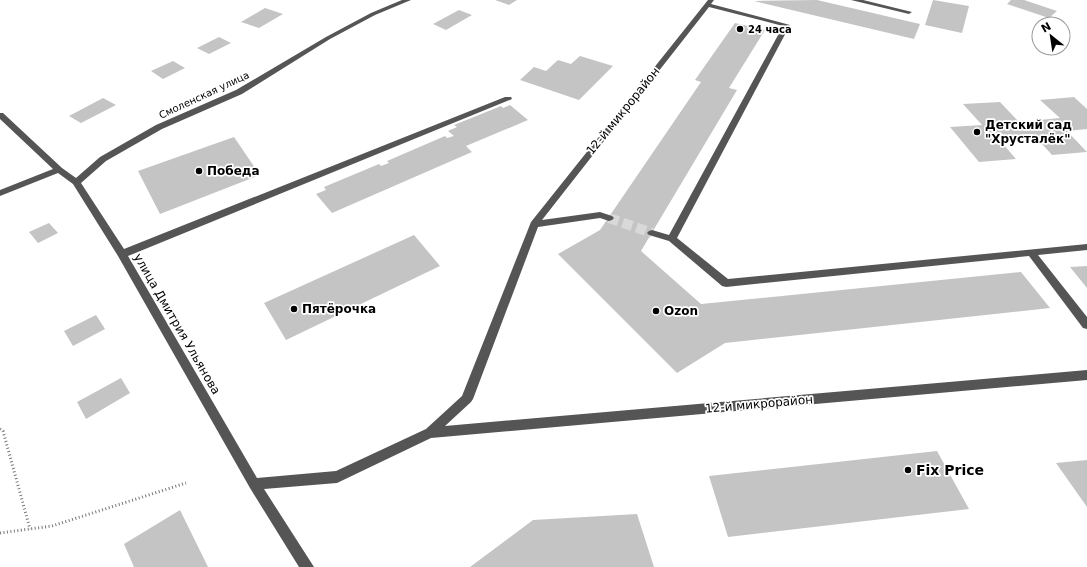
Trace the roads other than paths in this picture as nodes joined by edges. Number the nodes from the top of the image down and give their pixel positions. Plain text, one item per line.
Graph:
1 (408, 0) edge
2 (854, 0) edge
3 (709, 2) edge
4 (909, 12) dead end
5 (508, 98) dead end
6 (0, 115) edge
7 (59, 170) junction
8 (76, 182) junction
9 (0, 193) edge
10 (609, 218) tunnel mouth
11 (534, 224) junction
12 (652, 233) tunnel mouth
13 (672, 240) junction
14 (1087, 247) edge
15 (1031, 252) junction
16 (122, 254) junction
17 (1087, 325) edge
18 (1087, 375) edge
19 (430, 433) junction
20 (254, 484) junction
21 (307, 567) edge

1 - 8 street, Смоленская улица
2 - 4 street
3 - 11 street, 12-й микрорайон
3 - 13 street
5 - 16 street
6 - 7 street, улица Дмитрия Ульянова
7 - 8 street, улица Дмитрия Ульянова
7 - 9 street
8 - 16 street, улица Дмитрия Ульянова
10 - 11 street
11 - 19 street, 12-й микрорайон
12 - 13 street
13 - 15 street
14 - 15 street
15 - 17 street
16 - 20 street, улица Дмитрия Ульянова
18 - 19 street, 12-й микрорайон
19 - 20 street, 12-й микрорайон
20 - 21 street, улица Дмитрия Ульянова

